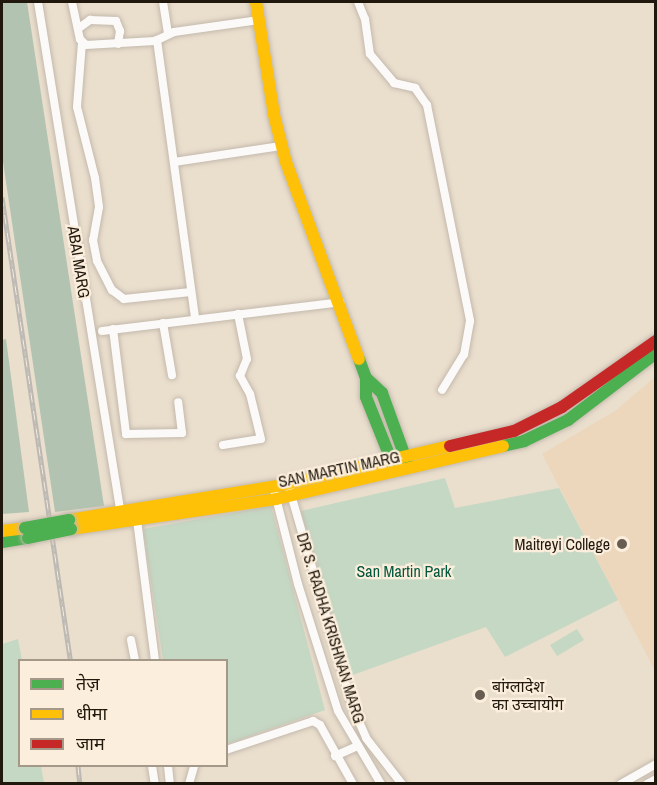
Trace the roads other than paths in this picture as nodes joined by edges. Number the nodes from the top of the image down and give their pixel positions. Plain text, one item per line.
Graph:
1 (38, 2) edge
2 (72, 2) edge
3 (164, 2) edge
4 (256, 2) edge
5 (358, 2) edge
6 (259, 20) junction
7 (79, 28) junction
8 (168, 33) junction
9 (157, 40) junction
10 (82, 43) junction
11 (118, 44) junction
12 (281, 146) junction
13 (174, 162) junction
14 (191, 292) junction
15 (340, 302) junction
16 (238, 314) junction
17 (195, 319) junction
18 (163, 323) junction
19 (113, 329) junction
20 (102, 331) dead end
21 (656, 341) edge
22 (656, 353) edge
23 (172, 375) dead end
24 (366, 378) junction
25 (442, 390) dead end
26 (178, 402) dead end
27 (223, 445) dead end
28 (408, 465) junction
29 (394, 467) junction
30 (273, 486) junction
31 (290, 490) junction
32 (276, 499) junction
33 (121, 516) junction
34 (137, 520) junction
35 (2, 531) edge
36 (26, 533) junction
37 (2, 536) edge
38 (2, 544) edge
39 (131, 640) dead end
40 (135, 659) edge
41 (155, 659) edge
42 (352, 706) junction
43 (338, 711) junction
44 (357, 746) junction
45 (228, 749) edge
46 (335, 756) junction
47 (656, 764) edge
48 (152, 767) edge
49 (168, 767) edge
50 (193, 767) edge
51 (656, 779) edge
52 (155, 783) edge
53 (170, 783) edge
54 (189, 783) edge
55 (352, 783) edge
56 (381, 783) edge
57 (402, 783) edge
58 (621, 783) edge
59 (647, 783) edge

1 - 33 street, ABAI MARG
2 - 7 street
3 - 8 street
4 - 6 street
5 - 25 street
6 - 8 street
6 - 12 street
7 - 10 street
7 - 11 street
8 - 9 street
9 - 11 street
9 - 13 street
10 - 11 street
10 - 14 street
12 - 13 street
12 - 15 street
13 - 14 street
14 - 17 street
15 - 16 street
15 - 24 street
16 - 17 street
16 - 27 street
17 - 18 street
18 - 19 street
18 - 23 street
19 - 20 street
19 - 26 street
21 - 28 street, SAN MARTIN MARG
22 - 28 street, SAN MARTIN MARG
24 - 28 street
24 - 29 street
28 - 29 street, SAN MARTIN MARG
29 - 31 street, SAN MARTIN MARG
30 - 31 street, SAN MARTIN MARG
30 - 32 street, DR S. RADHA KRISHNAN MARG
30 - 33 street, SAN MARTIN MARG
31 - 32 street, SAN MARTIN MARG
31 - 42 street, DR S. RADHA KRISHNAN MARG
32 - 34 street, SAN MARTIN MARG
32 - 43 street, DR S. RADHA KRISHNAN MARG
33 - 34 street, SAN MARTIN MARG
33 - 36 street, SAN MARTIN MARG, bridge
34 - 41 street
35 - 36 street, SAN MARTIN MARG
36 - 37 street
36 - 38 street
39 - 40 street
42 - 43 street
42 - 57 street, DR S. RADHA KRISHNAN MARG
43 - 44 street, DR S. RADHA KRISHNAN MARG
44 - 46 street
44 - 56 street, DR S. RADHA KRISHNAN MARG
45 - 46 street
46 - 55 street
47 - 58 street
48 - 52 street
49 - 53 street
50 - 54 street
51 - 59 street

